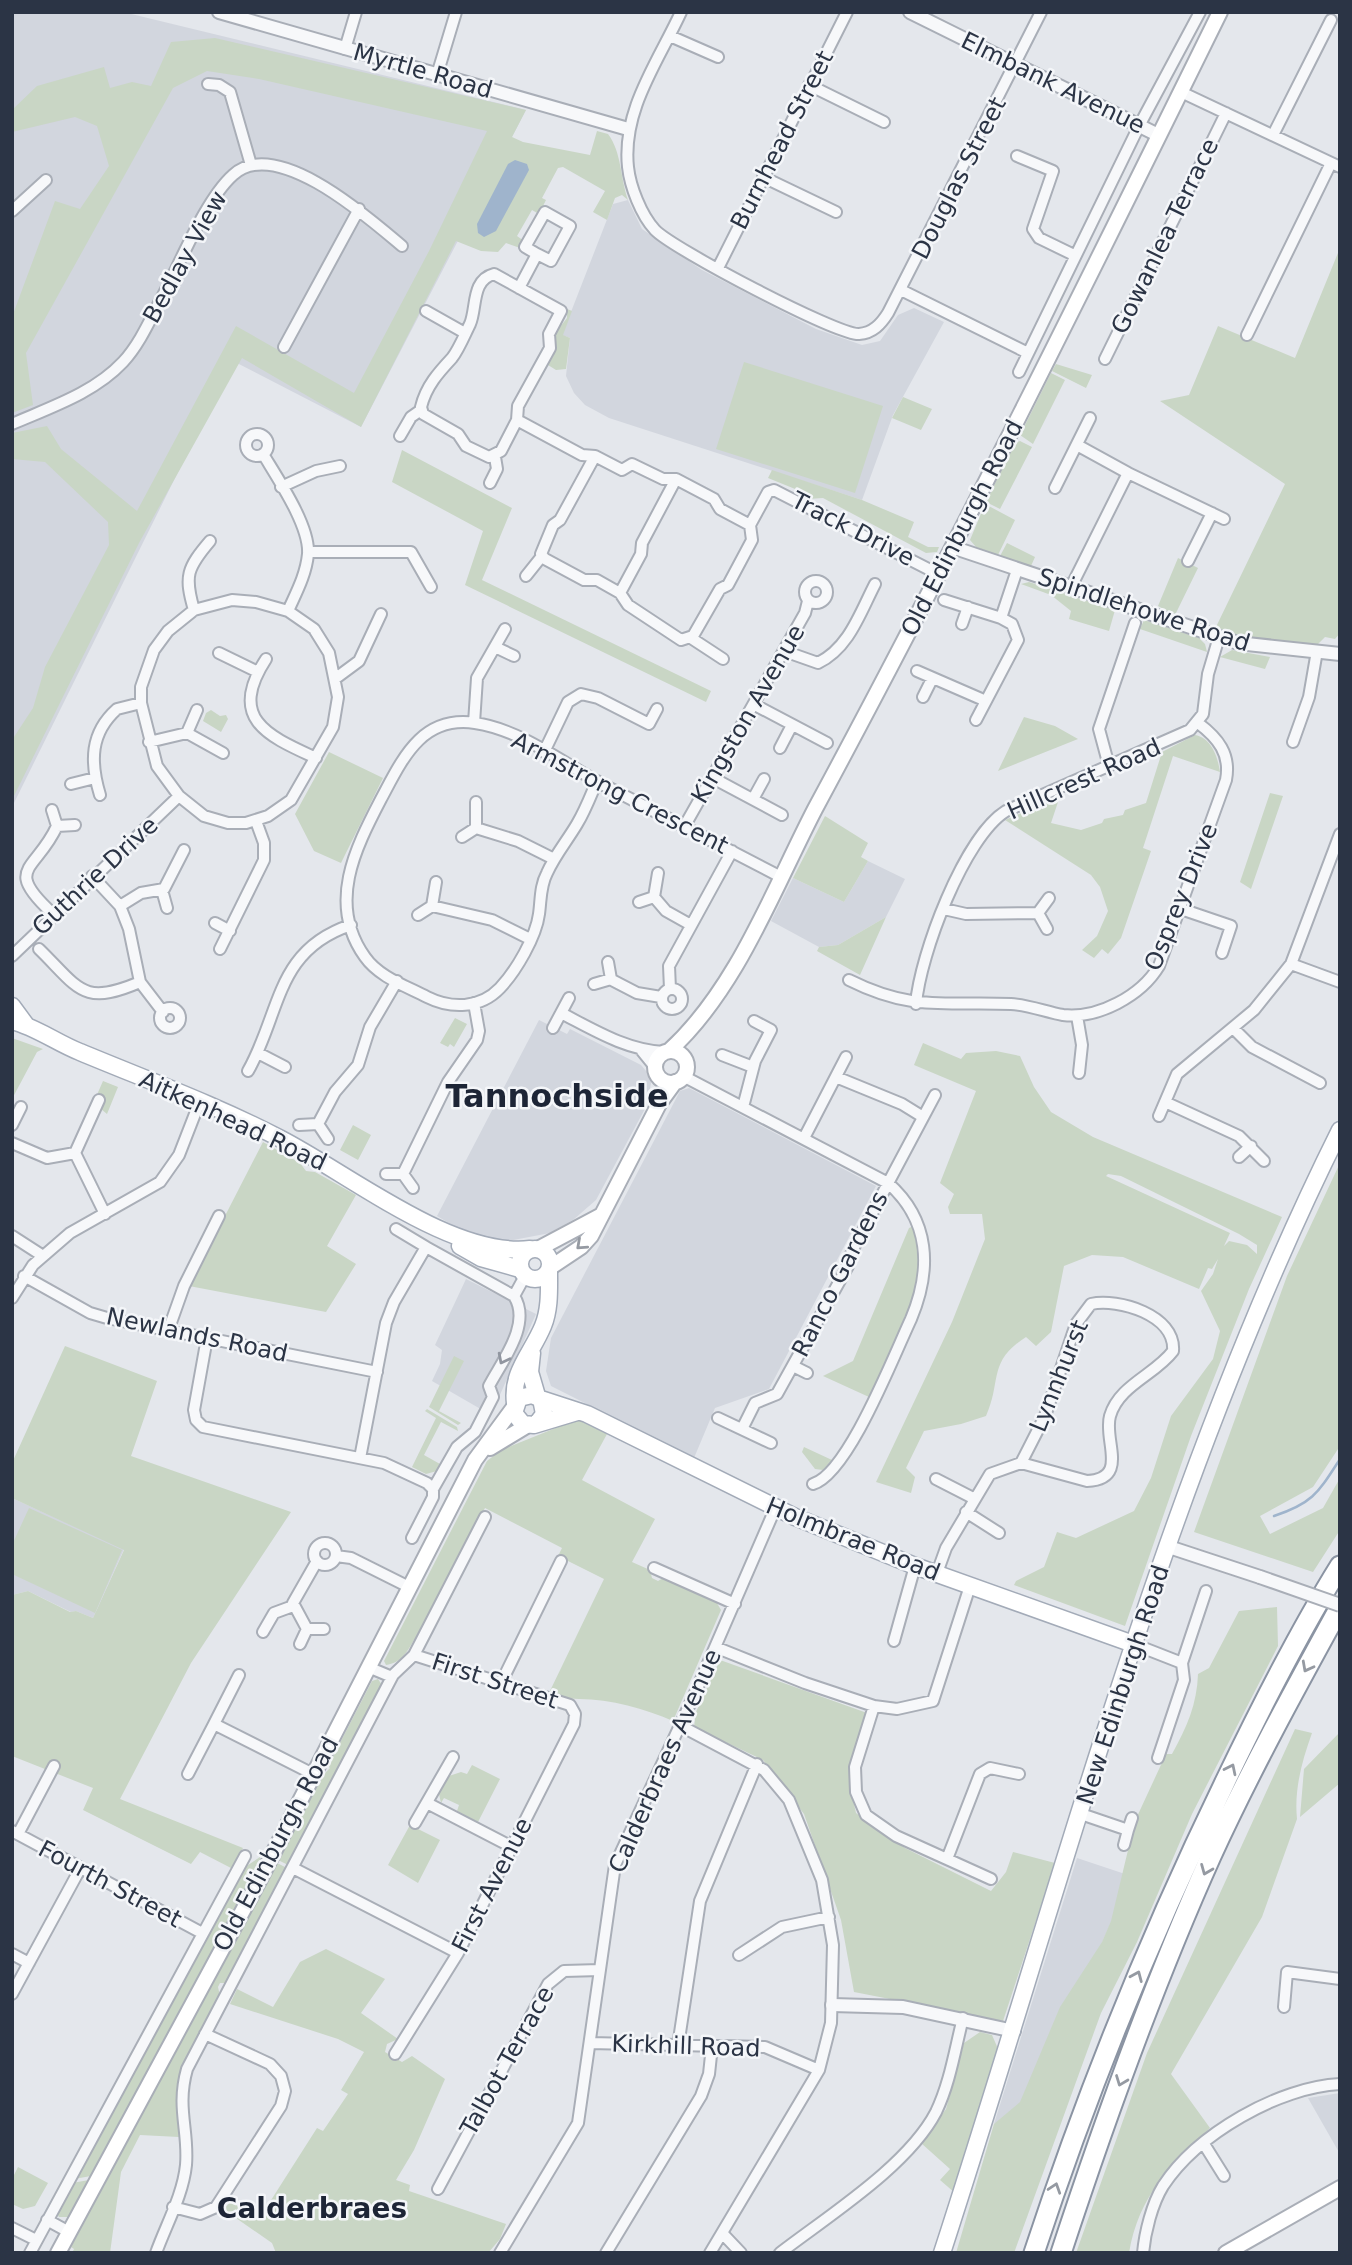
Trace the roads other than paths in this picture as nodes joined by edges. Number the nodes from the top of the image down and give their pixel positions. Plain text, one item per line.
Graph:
1 (219, 12) edge
2 (356, 12) edge
3 (456, 12) edge
4 (681, 12) edge
5 (847, 12) edge
6 (910, 12) edge
7 (1041, 12) edge
8 (1200, 12) edge
9 (1220, 12) edge
10 (244, 16) edge
11 (1331, 19) dead end
12 (670, 36) junction
13 (345, 49) junction
14 (718, 57) dead end
15 (1017, 64) junction
16 (437, 75) junction
17 (208, 84) dead end
18 (810, 85) junction
19 (1181, 92) junction
20 (1226, 113) junction
21 (884, 122) dead end
22 (1139, 126) junction
23 (628, 129) junction
24 (1158, 135) junction
25 (1273, 135) junction
26 (1017, 156) dead end
27 (251, 165) junction
28 (1336, 165) edge
29 (763, 177) junction
30 (46, 180) dead end
31 (359, 209) junction
32 (12, 211) edge
33 (836, 212) dead end
34 (402, 246) dead end
35 (537, 254) junction
36 (1074, 256) junction
37 (718, 268) junction
38 (519, 288) junction
39 (901, 290) junction
40 (426, 311) dead end
41 (465, 333) junction
42 (1247, 335) dead end
43 (284, 347) dead end
44 (1028, 353) junction
45 (1105, 359) dead end
46 (1019, 373) dead end
47 (421, 410) junction
48 (1090, 418) dead end
49 (517, 420) junction
50 (12, 424) edge
51 (400, 436) dead end
52 (1077, 445) junction
53 (263, 454) dead end
54 (595, 456) junction
55 (495, 457) junction
56 (340, 466) dead end
57 (1128, 473) junction
58 (676, 480) junction
59 (491, 483) dead end
60 (281, 487) junction
61 (1055, 488) dead end
62 (1212, 513) junction
63 (1224, 519) dead end
64 (750, 525) junction
65 (210, 541) dead end
66 (953, 547) junction
67 (308, 552) junction
68 (542, 556) junction
69 (1188, 561) dead end
70 (1017, 570) junction
71 (938, 574) junction
72 (526, 576) dead end
73 (875, 584) dead end
74 (431, 587) dead end
75 (1071, 587) junction
76 (620, 593) junction
77 (944, 600) dead end
78 (808, 601) dead end
79 (968, 607) junction
80 (194, 610) junction
81 (288, 611) junction
82 (381, 614) dead end
83 (1001, 618) junction
84 (1135, 623) dead end
85 (962, 624) dead end
86 (505, 629) dead end
87 (1219, 637) junction
88 (691, 638) junction
89 (495, 647) junction
90 (784, 651) junction
91 (1317, 651) junction
92 (219, 653) dead end
93 (1340, 654) edge
94 (514, 656) dead end
95 (266, 659) dead end
96 (723, 659) dead end
97 (917, 671) dead end
98 (258, 672) junction
99 (336, 678) junction
100 (932, 679) junction
101 (923, 697) dead end
102 (986, 701) junction
103 (141, 703) junction
104 (754, 705) junction
105 (657, 709) dead end
106 (197, 710) dead end
107 (976, 720) dead end
108 (474, 723) junction
109 (1198, 723) junction
110 (792, 725) junction
111 (187, 733) junction
112 (149, 741) junction
113 (1293, 742) dead end
114 (827, 743) dead end
115 (780, 748) dead end
116 (223, 752) dead end
117 (544, 752) junction
118 (316, 758) junction
119 (1110, 766) junction
120 (711, 777) junction
121 (95, 778) junction
122 (764, 779) dead end
123 (597, 781) junction
124 (71, 784) dead end
125 (100, 795) dead end
126 (179, 796) junction
127 (753, 799) junction
128 (476, 802) dead end
129 (52, 810) dead end
130 (782, 815) dead end
131 (256, 821) junction
132 (75, 825) dead end
133 (57, 827) junction
134 (684, 827) junction
135 (476, 828) junction
136 (1340, 834) edge
137 (462, 837) dead end
138 (184, 850) dead end
139 (732, 851) junction
140 (554, 859) junction
141 (657, 873) dead end
142 (92, 876) junction
143 (781, 877) junction
144 (436, 881) dead end
145 (162, 890) junction
146 (654, 897) junction
147 (1049, 898) dead end
148 (639, 902) dead end
149 (120, 906) junction
150 (432, 906) junction
151 (167, 908) dead end
152 (944, 909) junction
153 (1181, 909) junction
154 (1038, 913) junction
155 (53, 914) junction
156 (418, 915) dead end
157 (215, 923) dead end
158 (351, 925) junction
159 (691, 925) junction
160 (1047, 929) dead end
161 (230, 931) junction
162 (530, 939) junction
163 (39, 949) dead end
164 (220, 949) dead end
165 (1222, 953) dead end
166 (12, 956) edge
167 (608, 962) dead end
168 (1291, 964) junction
169 (610, 979) junction
170 (849, 980) dead end
171 (397, 981) junction
172 (140, 982) junction
173 (1340, 982) edge
174 (594, 984) dead end
175 (569, 998) dead end
176 (474, 1003) junction
177 (916, 1004) junction
178 (12, 1006) edge
179 (163, 1012) dead end
180 (561, 1013) junction
181 (1077, 1016) junction
182 (754, 1021) dead end
183 (19, 1023) edge
184 (553, 1028) dead end
185 (1233, 1028) junction
186 (688, 1034) junction
187 (642, 1051) junction
188 (667, 1052) junction
189 (258, 1053) junction
190 (722, 1055) dead end
191 (846, 1057) dead end
192 (684, 1058) junction
193 (285, 1067) dead end
194 (752, 1067) junction
195 (248, 1071) dead end
196 (656, 1071) junction
197 (1079, 1073) dead end
198 (836, 1077) junction
199 (679, 1079) junction
200 (1320, 1083) dead end
201 (935, 1095) dead end
202 (99, 1100) dead end
203 (200, 1101) junction
204 (1165, 1102) junction
205 (659, 1104) junction
206 (21, 1107) dead end
207 (743, 1107) junction
208 (1160, 1116) dead end
209 (923, 1117) junction
210 (318, 1124) junction
211 (12, 1125) edge
212 (299, 1125) dead end
213 (1340, 1130) edge
214 (804, 1138) junction
215 (327, 1139) dead end
216 (12, 1143) edge
217 (1251, 1146) junction
218 (75, 1153) junction
219 (1239, 1157) dead end
220 (1264, 1161) dead end
221 (386, 1174) dead end
222 (403, 1174) junction
223 (888, 1183) junction
224 (413, 1188) dead end
225 (105, 1213) junction
226 (601, 1215) junction
227 (219, 1216) dead end
228 (436, 1228) junction
229 (396, 1229) dead end
230 (12, 1236) edge
231 (426, 1247) junction
232 (534, 1249) junction
233 (43, 1256) junction
234 (550, 1269) junction
235 (526, 1275) junction
236 (24, 1276) junction
237 (514, 1296) junction
238 (12, 1298) edge
239 (546, 1313) junction
240 (167, 1331) junction
241 (208, 1338) junction
242 (532, 1350) junction
243 (793, 1366) junction
244 (377, 1372) junction
245 (807, 1373) dead end
246 (539, 1398) junction
247 (514, 1405) junction
248 (579, 1412) junction
249 (718, 1418) dead end
250 (533, 1424) junction
251 (742, 1429) junction
252 (771, 1443) dead end
253 (480, 1454) junction
254 (360, 1458) junction
255 (1021, 1463) junction
256 (936, 1479) dead end
257 (813, 1484) dead end
258 (433, 1489) junction
259 (975, 1499) junction
260 (775, 1509) junction
261 (966, 1512) junction
262 (485, 1517) dead end
263 (421, 1521) junction
264 (439, 1531) junction
265 (999, 1533) dead end
266 (412, 1538) dead end
267 (1168, 1547) junction
268 (336, 1556) junction
269 (317, 1561) junction
270 (561, 1562) dead end
271 (915, 1566) junction
272 (1340, 1566) edge
273 (654, 1568) dead end
274 (937, 1573) junction
275 (970, 1586) junction
276 (409, 1587) junction
277 (1206, 1591) dead end
278 (735, 1604) junction
279 (293, 1606) junction
280 (1340, 1606) edge
281 (307, 1629) junction
282 (324, 1629) dead end
283 (263, 1632) dead end
284 (894, 1641) dead end
285 (300, 1644) dead end
286 (1136, 1644) junction
287 (715, 1647) junction
288 (414, 1655) junction
289 (1182, 1663) junction
290 (368, 1667) junction
291 (239, 1675) dead end
292 (392, 1677) junction
293 (501, 1683) junction
294 (874, 1706) junction
295 (574, 1709) joint
296 (214, 1724) junction
297 (679, 1725) junction
298 (453, 1757) dead end
299 (1158, 1758) dead end
300 (757, 1764) junction
301 (54, 1766) dead end
302 (188, 1774) dead end
303 (313, 1774) junction
304 (1019, 1774) dead end
305 (427, 1802) junction
306 (1081, 1814) junction
307 (415, 1823) dead end
308 (15, 1832) edge
309 (1124, 1845) dead end
310 (512, 1847) junction
311 (245, 1856) dead end
312 (947, 1859) junction
313 (293, 1868) junction
314 (80, 1869) junction
315 (991, 1879) dead end
316 (829, 1917) junction
317 (202, 1933) junction
318 (458, 1953) junction
319 (12, 1954) edge
320 (739, 1955) dead end
321 (29, 1964) junction
322 (600, 1970) junction
323 (1340, 1979) edge
324 (12, 1994) edge
325 (832, 2005) junction
326 (1284, 2007) dead end
327 (963, 2018) junction
328 (1014, 2031) junction
329 (205, 2034) junction
330 (590, 2043) junction
331 (678, 2046) junction
332 (712, 2046) junction
333 (395, 2054) dead end
334 (819, 2070) junction
335 (1340, 2084) edge
336 (1204, 2144) junction
337 (1224, 2176) dead end
338 (1340, 2188) edge
339 (438, 2189) dead end
340 (173, 2207) junction
341 (47, 2220) junction
342 (12, 2228) edge
343 (69, 2232) junction
344 (722, 2233) junction
345 (36, 2240) junction
346 (30, 2253) edge
347 (58, 2253) edge
348 (156, 2253) edge
349 (500, 2253) edge
350 (606, 2253) edge
351 (710, 2253) edge
352 (741, 2253) edge
353 (780, 2253) edge
354 (943, 2253) edge
355 (1034, 2253) edge
356 (1061, 2253) edge
357 (1143, 2253) edge
358 (1226, 2253) edge

1 - 10 street, Myrtle Road
2 - 13 street
3 - 16 street
4 - 12 street
5 - 18 street, Burnhead Street
6 - 15 street, Elmbank Avenue
7 - 15 street, Douglas Street
8 - 22 street
9 - 19 main road, Old Edinburgh Road
10 - 13 street, Myrtle Road
11 - 25 street
12 - 14 street
12 - 23 street
13 - 16 street, Myrtle Road
15 - 22 street, Elmbank Avenue
15 - 39 street, Douglas Street
16 - 23 street, Myrtle Road
17 - 27 street
18 - 21 street
18 - 29 street, Burnhead Street
19 - 20 street
19 - 24 main road, Old Edinburgh Road
20 - 25 street
20 - 45 street, Gowanlea Terrace
22 - 24 street, Elmbank Avenue
22 - 36 street
23 - 37 street
24 - 66 main road, Old Edinburgh Road
25 - 28 street
26 - 36 street
27 - 31 street
27 - 50 street, Bedlay View
28 - 42 street
29 - 33 street
29 - 37 street, Burnhead Street
30 - 32 street
31 - 34 street
31 - 43 street
35 - 35 street
35 - 38 street
36 - 44 street
37 - 39 street, Douglas Street
38 - 41 street
38 - 49 street
39 - 44 street
40 - 41 street
41 - 47 street
44 - 46 street
47 - 51 street
47 - 55 street
48 - 52 street
49 - 54 street
49 - 55 street
52 - 57 street
52 - 61 street
53 - 60 street
54 - 58 street
54 - 68 street
55 - 59 street
56 - 60 street
57 - 62 street
57 - 75 street
58 - 64 street
58 - 76 street
60 - 67 street
62 - 63 street
62 - 69 street
64 - 71 street, Track Drive
64 - 88 street, Track Drive
65 - 80 street
66 - 70 street, Spindlehowe Road
66 - 71 main road, Old Edinburgh Road
67 - 74 street
67 - 81 street
68 - 72 street
68 - 76 street
70 - 75 street, Spindlehowe Road
70 - 83 street
71 - 143 main road, Old Edinburgh Road
73 - 90 street
75 - 87 street, Spindlehowe Road
76 - 88 street
77 - 79 street
78 - 90 street, Kingston Avenue
79 - 83 street
79 - 85 street
80 - 81 street
80 - 103 street
81 - 99 street
82 - 99 street
83 - 102 street
84 - 119 street
86 - 89 street
87 - 91 street, Spindlehowe Road
87 - 109 street
88 - 96 street
89 - 94 street
89 - 108 street
90 - 104 street, Kingston Avenue
91 - 93 street, Spindlehowe Road
91 - 113 street
92 - 98 street
95 - 98 street
97 - 100 street
98 - 118 street
99 - 118 street
100 - 101 street
100 - 102 street
102 - 107 street
103 - 112 street
103 - 121 street
104 - 110 street
104 - 120 street, Kingston Avenue
105 - 117 street
106 - 111 street
108 - 117 street, Armstrong Crescent
108 - 158 street, Armstrong Crescent
109 - 119 street, Hillcrest Road
109 - 153 street, Osprey Drive
110 - 114 street
110 - 115 street
111 - 112 street
111 - 116 street
112 - 126 street
117 - 123 street, Armstrong Crescent
118 - 131 street
119 - 152 street, Hillcrest Road
120 - 127 street
120 - 134 street, Kingston Avenue
121 - 124 street
121 - 125 street
122 - 127 street
123 - 134 street, Armstrong Crescent
123 - 140 street
126 - 131 street
126 - 142 street, Guthrie Drive
127 - 130 street
128 - 135 street
129 - 133 street
131 - 161 street
132 - 133 street
133 - 155 street
134 - 139 street, Armstrong Crescent
135 - 137 street
135 - 140 street
136 - 168 street
138 - 145 street
139 - 143 street, Armstrong Crescent
139 - 159 street
140 - 162 street
141 - 146 street
142 - 149 street
142 - 155 street, Guthrie Drive
143 - 186 main road, Old Edinburgh Road
144 - 150 street
145 - 149 street
145 - 151 street
146 - 148 street
146 - 159 street
147 - 154 street
149 - 172 street
150 - 156 street
150 - 162 street
152 - 154 street
152 - 177 street, Hillcrest Road
153 - 165 street
153 - 181 street, Osprey Drive
154 - 160 street
155 - 166 street, Guthrie Drive
157 - 161 street
158 - 171 street, Armstrong Crescent
158 - 189 street
159 - 169 street
161 - 164 street
162 - 176 street
163 - 172 street
167 - 169 street
168 - 173 street
168 - 185 street
169 - 174 street
170 - 177 street, Osprey Drive
171 - 176 street, Armstrong Crescent
171 - 210 street
172 - 179 street
175 - 180 street
176 - 222 street
177 - 181 street, Osprey Drive
178 - 183 main road, Aitkenhead Road
180 - 184 street
180 - 187 street
181 - 197 street
182 - 194 street
183 - 203 main road, Aitkenhead Road
185 - 200 street
185 - 204 street
186 - 188 main road, Old Edinburgh Road
186 - 192 main road, Old Edinburgh Road
187 - 188 street
187 - 196 street
188 - 192 main road
188 - 196 main road, Old Edinburgh Road
189 - 193 street
189 - 195 street
190 - 194 street
191 - 198 street
192 - 199 main road, Old Edinburgh Road
194 - 207 street
196 - 199 main road
196 - 205 main road
198 - 209 street
198 - 214 street
199 - 205 main road
199 - 207 street
201 - 209 street, Ranco Gardens
202 - 218 street
203 - 225 street
203 - 228 main road, Aitkenhead Road
204 - 208 street
204 - 217 street
205 - 226 main road
206 - 211 street
207 - 214 street
209 - 223 street, Ranco Gardens
210 - 212 street
210 - 215 street
213 - 267 main road, New Edinburgh Road
214 - 223 street
216 - 218 street
217 - 219 street
217 - 220 street
218 - 225 street
221 - 222 street
222 - 224 street
223 - 243 street, Ranco Gardens
223 - 257 street
225 - 233 street
226 - 232 main road
226 -> 234 main road
227 - 240 street
228 - 232 main road, Aitkenhead Road
228 - 235 main road, Aitkenhead Road
229 - 231 street
230 - 233 street
231 - 237 street
231 - 244 street
232 - 234 main road
232 - 235 main road
233 - 236 street
234 - 235 main road
234 - 239 main road, Old Edinburgh Road
235 - 237 street
235 - 239 main road
236 - 238 street
236 - 240 street, Newlands Road
237 -> 258 street
239 - 242 main road, Old Edinburgh Road
240 - 241 street, Newlands Road
241 - 244 street, Newlands Road
241 - 254 street
242 - 246 main road, Old Edinburgh Road
242 - 247 main road, Old Edinburgh Road
243 - 245 street, Ranco Gardens
243 - 251 street, Ranco Gardens
244 - 254 street
246 - 247 main road
246 - 248 main road, Holmbrae Road
246 - 250 main road
247 - 250 main road
247 - 253 main road, Old Edinburgh Road
248 - 250 main road
248 - 260 main road, Holmbrae Road
249 - 251 street
250 - 253 main road
251 - 252 street
253 - 264 main road, Old Edinburgh Road
254 - 258 street
255 - 255 street, Lynnhurst
255 - 259 street, Lynnhurst
256 - 259 street
258 - 263 street
259 - 261 street, Lynnhurst
260 - 271 main road, Holmbrae Road
260 - 278 street, Calderbraes Avenue
261 - 265 street
261 - 274 street, Lynnhurst
262 - 288 street
263 - 264 street
263 - 266 street
264 - 276 main road, Old Edinburgh Road
267 - 280 street, bridge
267 - 286 main road, New Edinburgh Road
268 - 269 street
268 - 269 street
268 - 276 street
269 - 279 street
270 - 293 street
271 - 274 main road, Holmbrae Road
271 - 284 street
355 -> 272 highway
273 - 278 street
274 - 275 main road, Holmbrae Road
275 - 286 main road, Holmbrae Road
275 - 294 street
276 - 290 main road, Old Edinburgh Road
277 - 289 street
278 - 287 street, Calderbraes Avenue
279 - 281 street
279 - 283 street
280 -> 356 highway
281 - 282 street
281 - 285 street
286 - 289 street
286 - 306 main road, New Edinburgh Road
287 - 294 street
287 - 297 street, Calderbraes Avenue
288 - 292 street
288 - 293 street, First Street
289 - 299 street
290 - 292 street
290 - 303 main road, Old Edinburgh Road
291 - 296 street
292 - 313 street
293 - 295 street, First Street
294 - 312 street
295 - 310 street, First Avenue
296 - 302 street
296 - 303 street
297 - 300 street
297 - 322 street, Calderbraes Avenue
298 - 305 street
300 - 316 street
300 - 331 street
301 - 308 street, Fourth Street
303 - 343 main road, Old Edinburgh Road
304 - 312 street
305 - 307 street
305 - 310 street
306 - 309 street
306 - 328 main road, New Edinburgh Road
308 - 314 street, Fourth Street
310 - 318 street, First Avenue
311 - 317 street, Old Edinburgh Road
312 - 315 street
313 - 318 street
313 - 329 street
314 - 317 street, Fourth Street
314 - 321 street
316 - 320 street
316 - 325 street
317 - 341 street, Old Edinburgh Road
318 - 333 street, First Avenue
319 - 321 street
321 - 324 street
322 - 330 street, Calderbraes Avenue
322 - 339 street, Talbot Terrace
323 - 326 street
325 - 327 street
325 - 334 street
327 - 328 street
327 - 353 street
328 - 354 main road, New Edinburgh Road
329 - 340 street
329 - 340 street
330 - 331 street, Kirkhill Road
330 - 349 street, Calderbraes Avenue
331 - 332 street, Kirkhill Road
332 - 334 street, Kirkhill Road
332 - 350 street
334 - 344 street
335 - 336 street
336 - 337 street
336 - 357 street
338 - 358 main road
340 - 348 street
341 - 343 street
341 - 345 street, Old Edinburgh Road
342 - 345 street
343 - 347 main road, Old Edinburgh Road
344 - 351 street
344 - 352 street
345 - 346 street, Old Edinburgh Road

